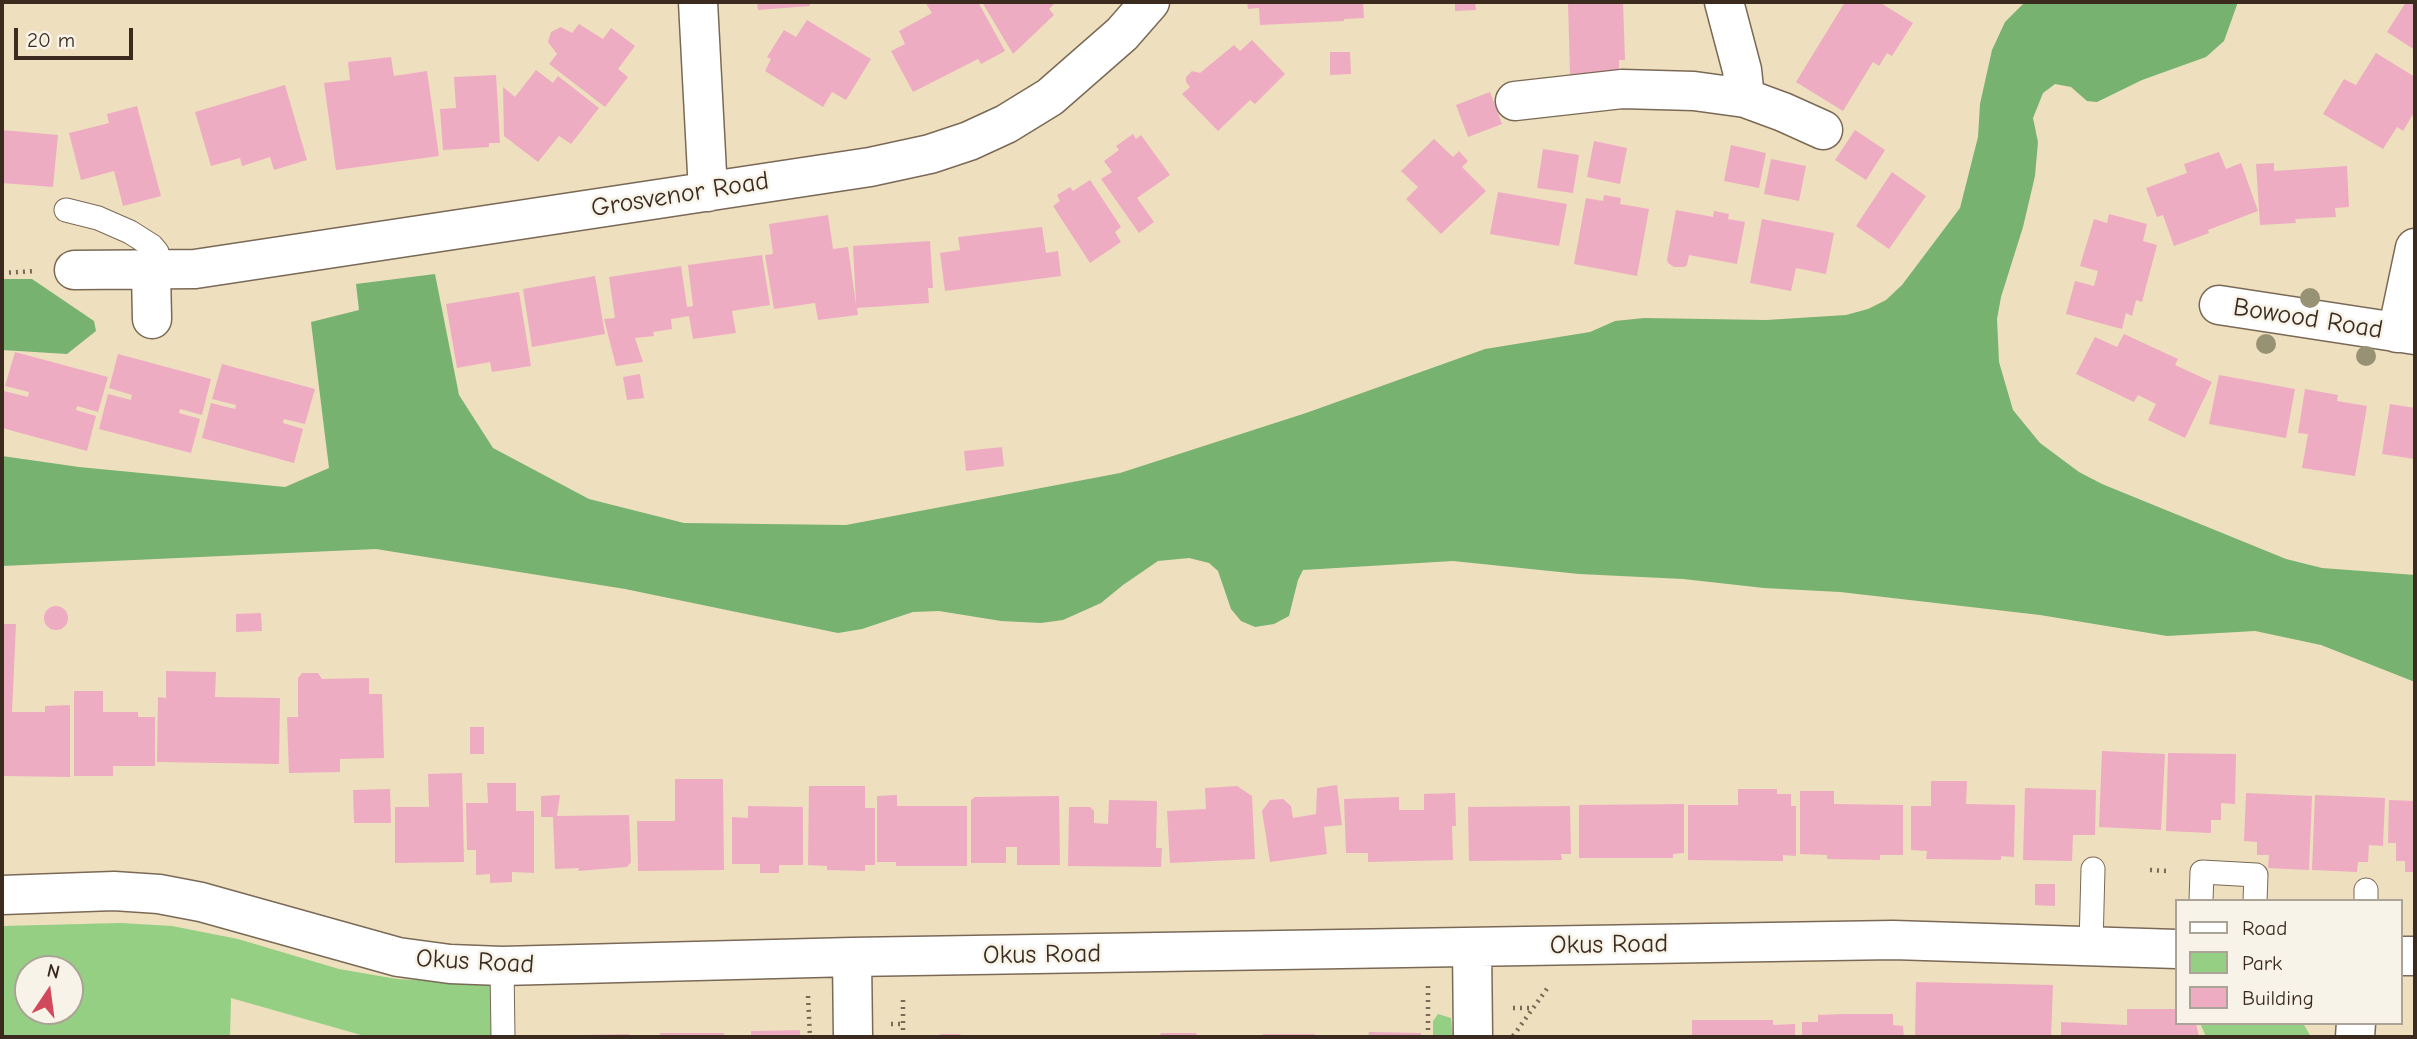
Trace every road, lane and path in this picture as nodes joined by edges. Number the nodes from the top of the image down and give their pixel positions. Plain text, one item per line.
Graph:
1 (698, 2) edge
2 (1150, 2) edge
3 (1724, 2) edge
4 (1743, 84) junction
5 (1514, 101) dead end
6 (1822, 130) dead end
7 (708, 191) junction
8 (66, 210) dead end
9 (2415, 248) edge
10 (74, 270) dead end
11 (156, 271) junction
12 (2219, 305) dead end
13 (152, 319) dead end
14 (2406, 334) edge
15 (2094, 869) dead end
16 (2150, 870) dead end
17 (2168, 871) dead end
18 (2, 895) edge
19 (2201, 899) edge
20 (2255, 899) edge
21 (1577, 945) junction
22 (2091, 945) junction
23 (1472, 947) junction
24 (1427, 948) junction
25 (2176, 948) edge
26 (852, 957) junction
27 (502, 967) junction
28 (503, 1037) edge
29 (853, 1037) edge
30 (1428, 1037) edge
31 (1473, 1037) edge
32 (1512, 1037) edge

1 - 7 street
2 - 7 street, Grosvenor Road
3 - 4 street
4 - 5 street
4 - 6 street
7 - 11 street, Grosvenor Road
8 - 11 lane
9 - 14 street, Bowood Road
10 - 11 street, Grosvenor Road
11 - 13 street
12 - 14 street, Bowood Road
15 - 22 lane
16 - 17 path
18 - 27 street, Okus Road
19 - 20 lane
21 - 22 street, Okus Road
21 - 23 street, Okus Road
21 - 32 path
22 - 25 street, Okus Road
23 - 24 street, Okus Road
23 - 31 street
24 - 26 street, Okus Road
24 - 30 path
26 - 27 street, Okus Road
26 - 29 street
27 - 28 lane

